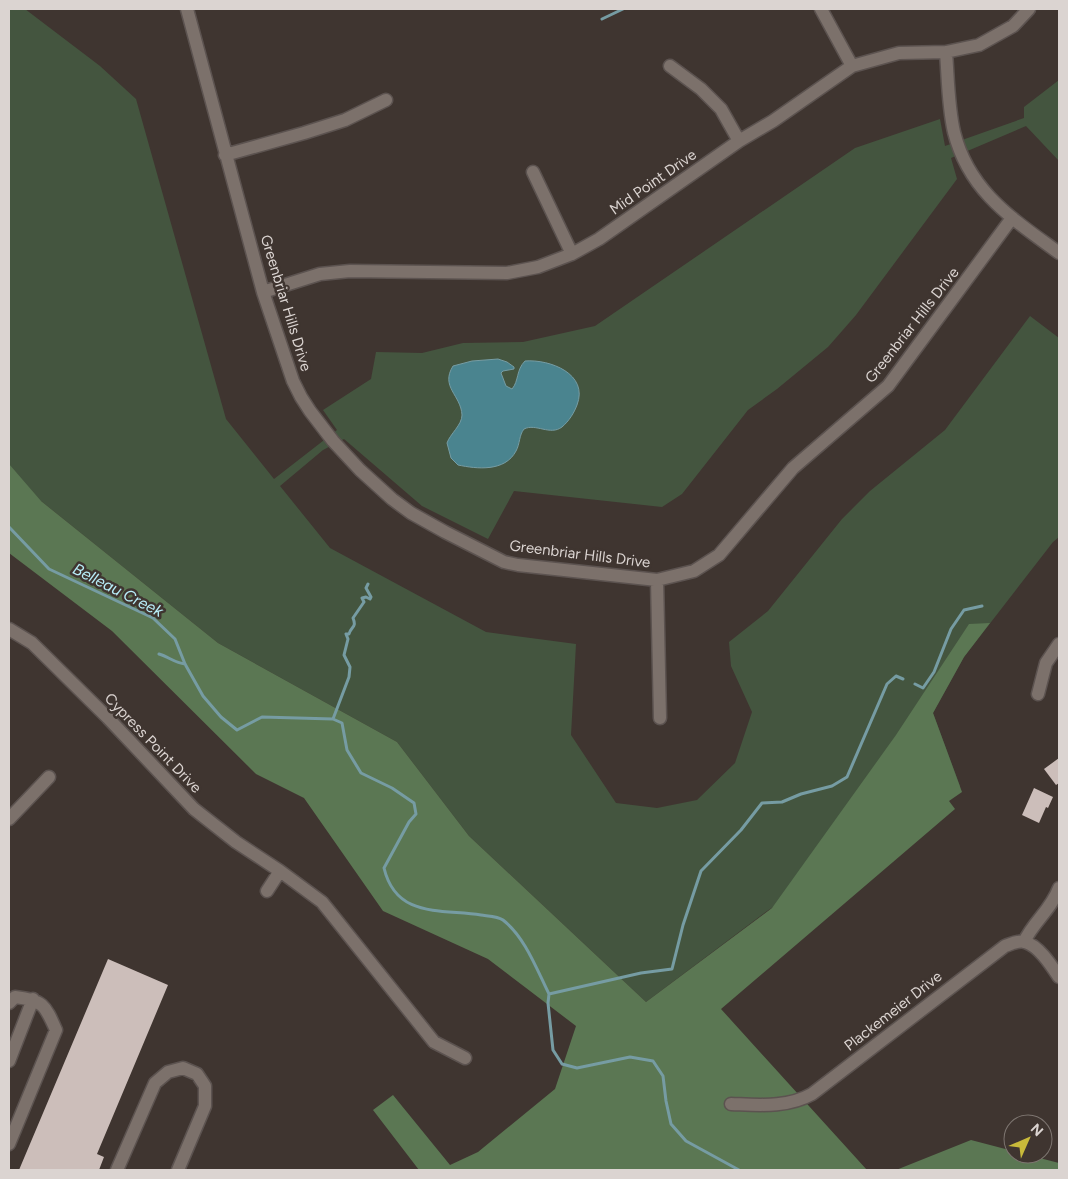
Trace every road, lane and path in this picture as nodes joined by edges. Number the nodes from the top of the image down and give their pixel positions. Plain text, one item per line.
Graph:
1 (187, 9) edge
2 (821, 9) edge
3 (1029, 9) edge
4 (946, 52) junction
5 (670, 66) dead end
6 (852, 66) junction
7 (386, 100) dead end
8 (740, 141) junction
9 (225, 155) junction
10 (533, 172) dead end
11 (1012, 218) junction
12 (1059, 253) edge
13 (572, 254) junction
14 (263, 292) junction
15 (657, 580) junction
16 (9, 629) edge
17 (1059, 644) edge
18 (1038, 694) dead end
19 (660, 718) dead end
20 (49, 777) dead end
21 (9, 819) edge
22 (280, 871) junction
23 (1059, 888) edge
24 (267, 891) dead end
25 (1024, 942) junction
26 (1059, 977) edge
27 (33, 999) junction
28 (9, 1003) edge
29 (465, 1058) dead end
30 (9, 1061) edge
31 (731, 1104) dead end
32 (9, 1144) edge
33 (118, 1170) edge
34 (178, 1170) edge

1 - 9 street, Greenbriar Hills Drive
2 - 6 street
3 - 4 street, Mid Point Drive
4 - 6 street, Mid Point Drive
4 - 11 street
5 - 8 street
6 - 8 street, Mid Point Drive
7 - 9 street
8 - 13 street, Mid Point Drive
9 - 14 street, Greenbriar Hills Drive
10 - 13 street
11 - 12 street
11 - 15 street, Greenbriar Hills Drive
13 - 14 street, Mid Point Drive
14 - 15 street, Greenbriar Hills Drive
15 - 19 street
16 - 22 street, Cypress Point Drive
17 - 18 street
20 - 21 street
22 - 24 street
22 - 29 street, Cypress Point Drive
23 - 25 street
25 - 26 street
25 - 31 street, Plackemeier Drive
27 - 28 street
27 - 30 street
27 - 32 street
33 - 34 street

